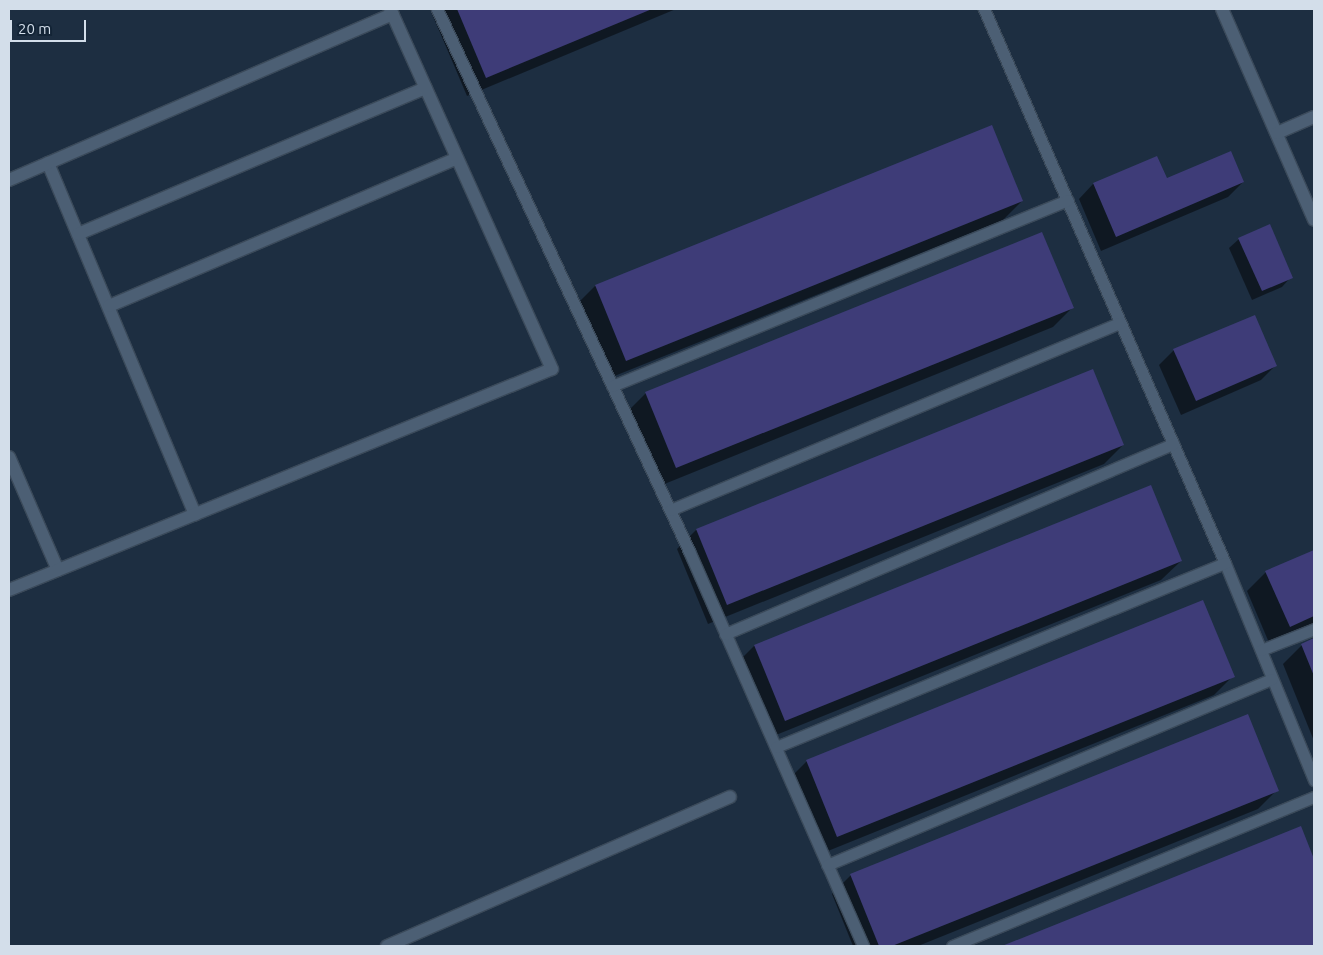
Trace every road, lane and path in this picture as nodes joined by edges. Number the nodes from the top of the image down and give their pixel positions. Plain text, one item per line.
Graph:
1 (437, 9) edge
2 (984, 9) edge
3 (1222, 9) edge
4 (392, 12) edge
5 (426, 88) junction
6 (1314, 117) edge
7 (1276, 133) junction
8 (457, 158) junction
9 (48, 163) junction
10 (9, 180) edge
11 (1068, 200) junction
12 (1314, 220) edge
13 (78, 234) junction
14 (109, 306) junction
15 (1120, 323) junction
16 (612, 386) junction
17 (1173, 444) junction
18 (9, 457) edge
19 (670, 510) junction
20 (195, 514) junction
21 (1225, 563) junction
22 (58, 570) junction
23 (9, 590) edge
24 (1314, 628) edge
25 (725, 634) junction
26 (1261, 650) junction
27 (1272, 680) junction
28 (776, 747) junction
29 (1314, 780) edge
30 (730, 797) dead end
31 (1314, 797) edge
32 (827, 865) junction
33 (387, 946) edge
34 (863, 946) edge
35 (952, 946) edge

1 - 16 lane
2 - 11 lane
3 - 7 street
4 - 5 street
4 - 9 street
5 - 8 street
5 - 13 street
6 - 7 street
7 - 12 street
8 - 14 street
8 - 20 street
9 - 10 street
9 - 13 street
11 - 15 lane
11 - 16 lane
13 - 14 street
14 - 20 street
15 - 17 lane
15 - 19 lane
16 - 19 lane
17 - 21 lane
17 - 25 lane
18 - 22 street
19 - 25 lane
20 - 22 street
21 - 26 lane
21 - 28 lane
22 - 23 street
24 - 26 lane
25 - 28 lane
26 - 27 lane
27 - 29 lane
27 - 32 lane
28 - 32 lane
30 - 33 street
31 - 35 lane
32 - 34 lane

